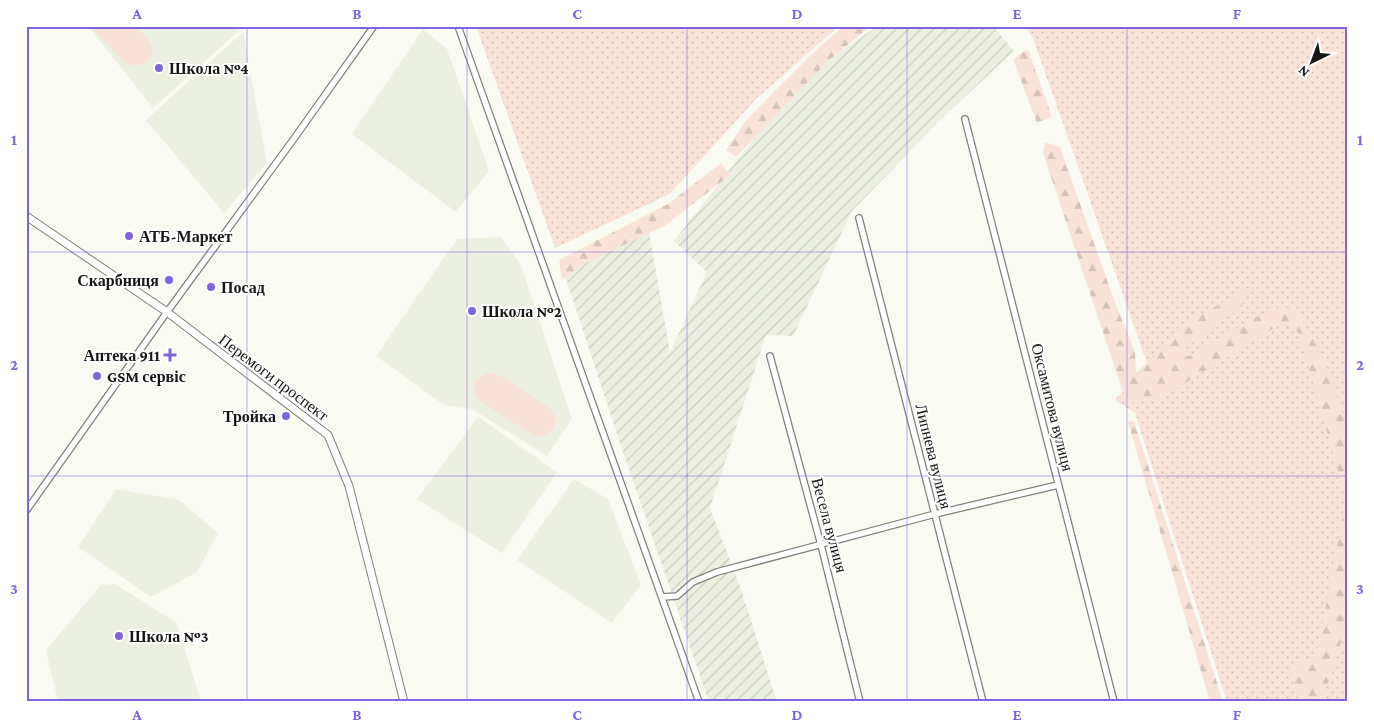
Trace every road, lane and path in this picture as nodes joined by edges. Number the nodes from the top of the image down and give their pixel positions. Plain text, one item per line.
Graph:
1 (374, 26) edge
2 (458, 26) edge
3 (965, 119) dead end
4 (26, 216) edge
5 (859, 218) dead end
6 (167, 312) junction
7 (770, 356) dead end
8 (1058, 485) junction
9 (26, 511) edge
10 (935, 514) junction
11 (821, 545) junction
12 (663, 597) junction
13 (404, 702) edge
14 (699, 702) edge
15 (860, 702) edge
16 (983, 702) edge
17 (1114, 702) edge

1 - 6 street
2 - 12 street
3 - 8 street, Оксамитова вулиця
4 - 6 street, Перемоги проспект
5 - 10 street, Липнева вулиця
6 - 9 street
6 - 13 street, Перемоги проспект
7 - 11 street, Весела вулиця
8 - 10 street
8 - 17 street, Оксамитова вулиця
10 - 11 street
10 - 16 street, Липнева вулиця
11 - 12 street
11 - 15 street, Весела вулиця
12 - 14 street

